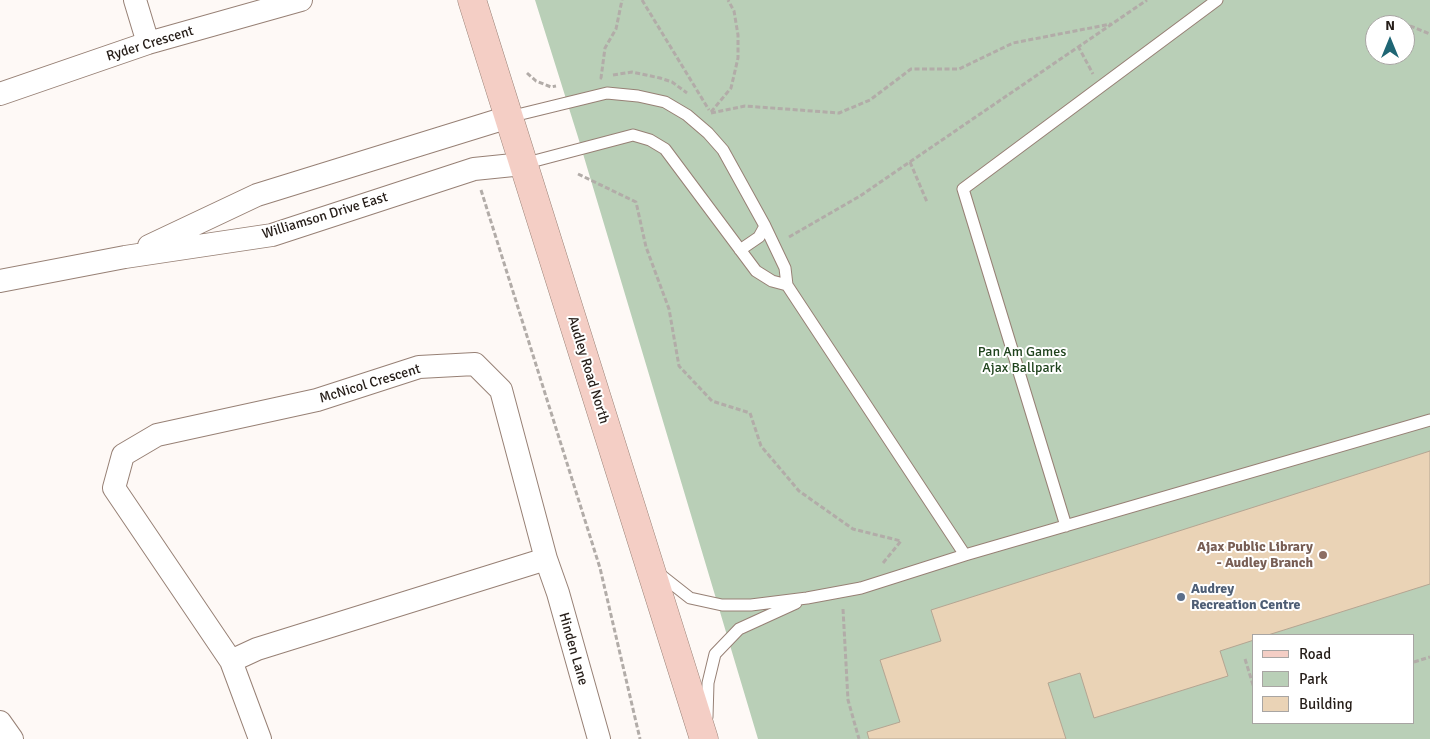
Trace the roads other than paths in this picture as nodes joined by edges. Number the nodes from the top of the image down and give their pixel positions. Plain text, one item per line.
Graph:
1 (134, 0) edge
2 (301, 0) edge
3 (472, 0) edge
4 (1217, 0) edge
5 (148, 43) junction
6 (0, 94) edge
7 (509, 117) junction
8 (523, 164) junction
9 (766, 226) junction
10 (740, 250) junction
11 (125, 257) junction
12 (0, 281) edge
13 (787, 284) junction
14 (1430, 420) edge
15 (1066, 526) junction
16 (965, 555) junction
17 (546, 559) junction
18 (649, 565) junction
19 (807, 598) junction
20 (231, 661) junction
21 (0, 722) edge
22 (12, 739) edge
23 (260, 739) edge
24 (599, 739) edge
25 (705, 739) edge

1 - 5 street
2 - 5 street, Ryder Crescent
3 - 7 street, Audley Road North
4 - 15 lane
5 - 6 street, Ryder Crescent
7 - 8 street, Audley Road North
7 - 9 lane
7 - 11 street, Williamson Drive East
8 - 10 lane
8 - 11 street, Williamson Drive East
8 - 18 street, Audley Road North
9 - 10 lane
9 - 13 lane
10 - 13 lane
11 - 12 street, Williamson Drive East
13 - 16 lane
14 - 15 lane
15 - 16 lane
16 - 19 lane
17 - 20 street
17 - 20 street, McNicol Crescent
17 - 24 street, Hinden Lane
18 - 19 lane
18 - 25 street, Audley Road North
19 - 25 lane
20 - 23 street, McNicol Crescent
21 - 22 street

